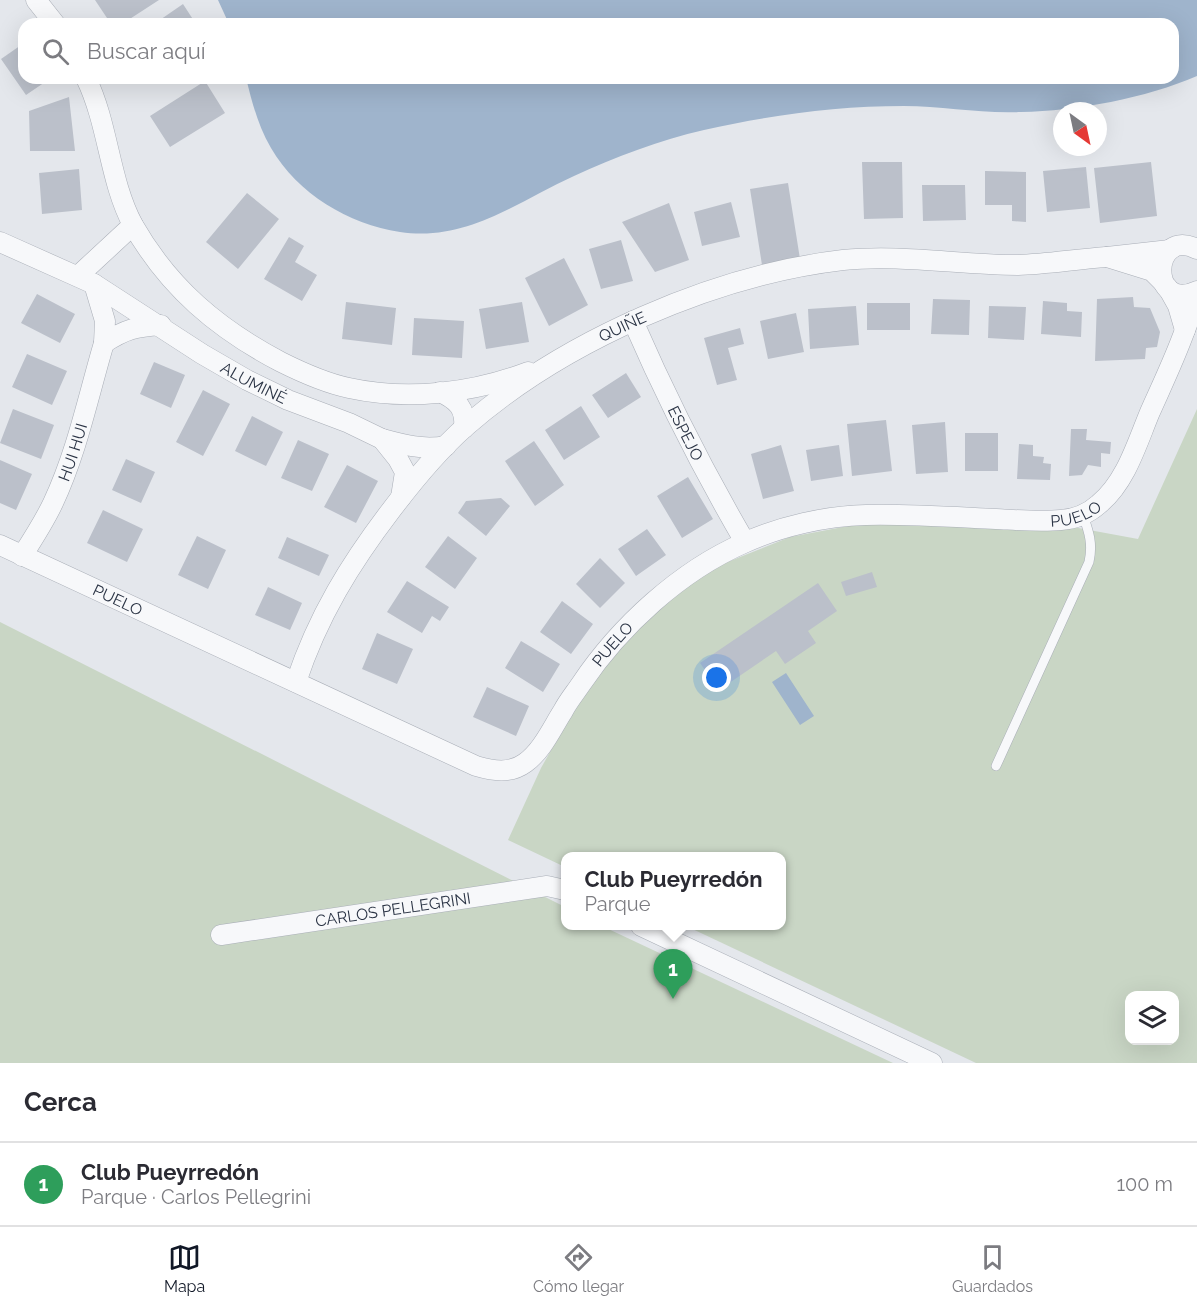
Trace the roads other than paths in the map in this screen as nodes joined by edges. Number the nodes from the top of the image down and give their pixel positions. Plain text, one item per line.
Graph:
1 (36, 0) edge
2 (50, 18) edge
3 (89, 84) edge
4 (133, 225) junction
5 (0, 242) edge
6 (1188, 246) edge
7 (1107, 257) junction
8 (86, 280) junction
9 (1166, 285) junction
10 (1197, 291) edge
11 (1197, 298) edge
12 (633, 321) junction
13 (161, 326) junction
14 (1185, 330) junction
15 (104, 343) junction
16 (558, 361) junction
17 (440, 392) junction
18 (465, 428) junction
19 (382, 439) junction
20 (447, 446) junction
21 (402, 497) junction
22 (1083, 514) junction
23 (744, 542) junction
24 (0, 545) edge
25 (22, 556) junction
26 (296, 682) junction
27 (996, 765) dead end
28 (561, 889) edge
29 (649, 930) edge
30 (221, 934) dead end
31 (932, 1063) edge

1 - 2 street
3 - 4 street
4 - 8 street
4 - 17 street
5 - 8 street, ALUMINÉ
6 - 7 street, QUIÑE
6 - 9 street
7 - 9 street
7 - 12 street, QUIÑE
8 - 13 street, ALUMINÉ
8 - 15 street, HUI HUI
9 - 10 street
9 - 14 street
11 - 14 street, PUELO
12 - 16 street, QUIÑE
12 - 23 street, ESPEJO
13 - 15 street
13 - 19 street, ALUMINÉ
14 - 22 street, PUELO
15 - 25 street, HUI HUI
16 - 17 street
16 - 18 street, QUIÑE
17 - 18 street
18 - 20 street, QUIÑE
19 - 20 street
19 - 21 street, ALUMINÉ
20 - 21 street, QUIÑE
21 - 26 street, QUIÑE
22 - 23 street, PUELO
22 - 27 lane
23 - 26 street, PUELO
24 - 25 street, PUELO
25 - 26 street, PUELO
28 - 30 street, CARLOS PELLEGRINI
29 - 31 street

